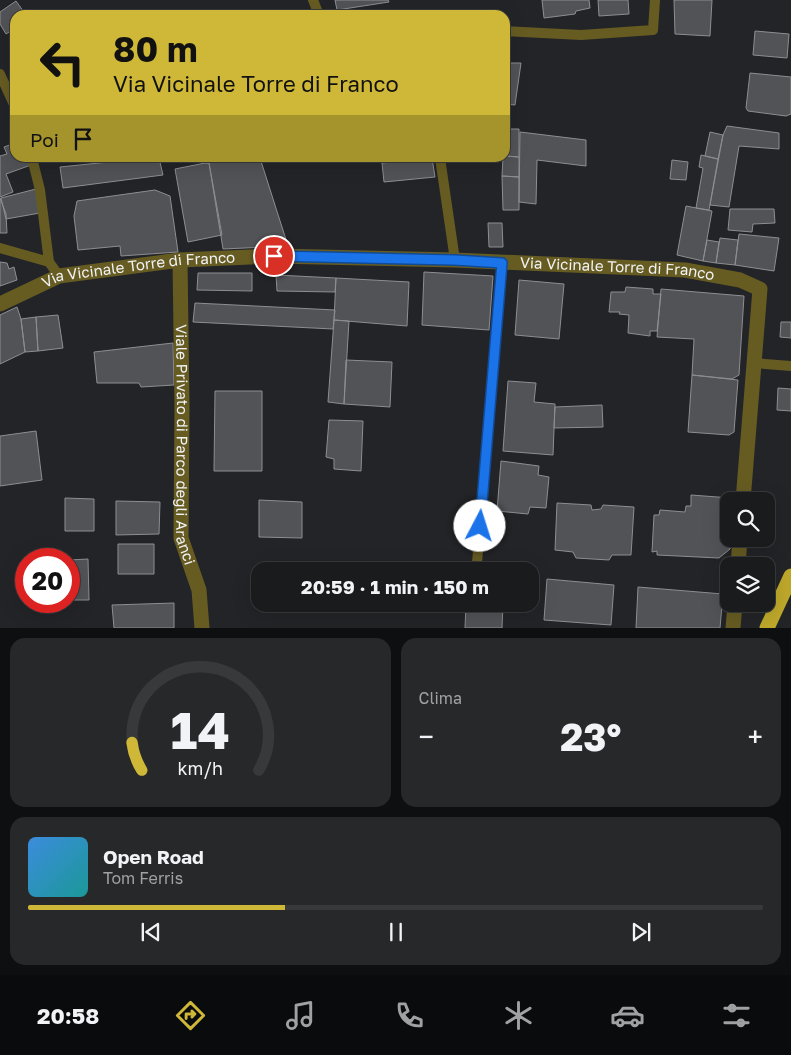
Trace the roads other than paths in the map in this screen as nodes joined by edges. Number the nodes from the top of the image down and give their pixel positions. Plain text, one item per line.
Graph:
1 (655, 0) edge
2 (510, 30) edge
3 (0, 74) edge
4 (10, 96) edge
5 (33, 162) edge
6 (441, 162) edge
7 (0, 248) edge
8 (180, 260) junction
9 (455, 260) junction
10 (49, 262) junction
11 (502, 263) junction
12 (59, 276) junction
13 (0, 304) edge
14 (754, 363) junction
15 (791, 366) edge
16 (744, 492) edge
17 (477, 562) edge
18 (791, 576) edge
19 (734, 612) edge
20 (202, 628) edge
21 (733, 628) edge
22 (767, 628) edge

1 - 2 lane
3 - 4 lane
5 - 10 lane
6 - 9 lane
7 - 10 lane
8 - 9 street, Via Vicinale Torre di Franco
8 - 12 street, Via Vicinale Torre di Franco
8 - 20 street, Viale Privato di Parco degli Aranci
9 - 11 street, Via Vicinale Torre di Franco
10 - 12 lane
11 - 14 street, Via Vicinale Torre di Franco
11 - 17 lane
12 - 13 street, Via Vicinale Torre di Franco
14 - 15 lane
14 - 16 street
18 - 22 highway
19 - 21 street

